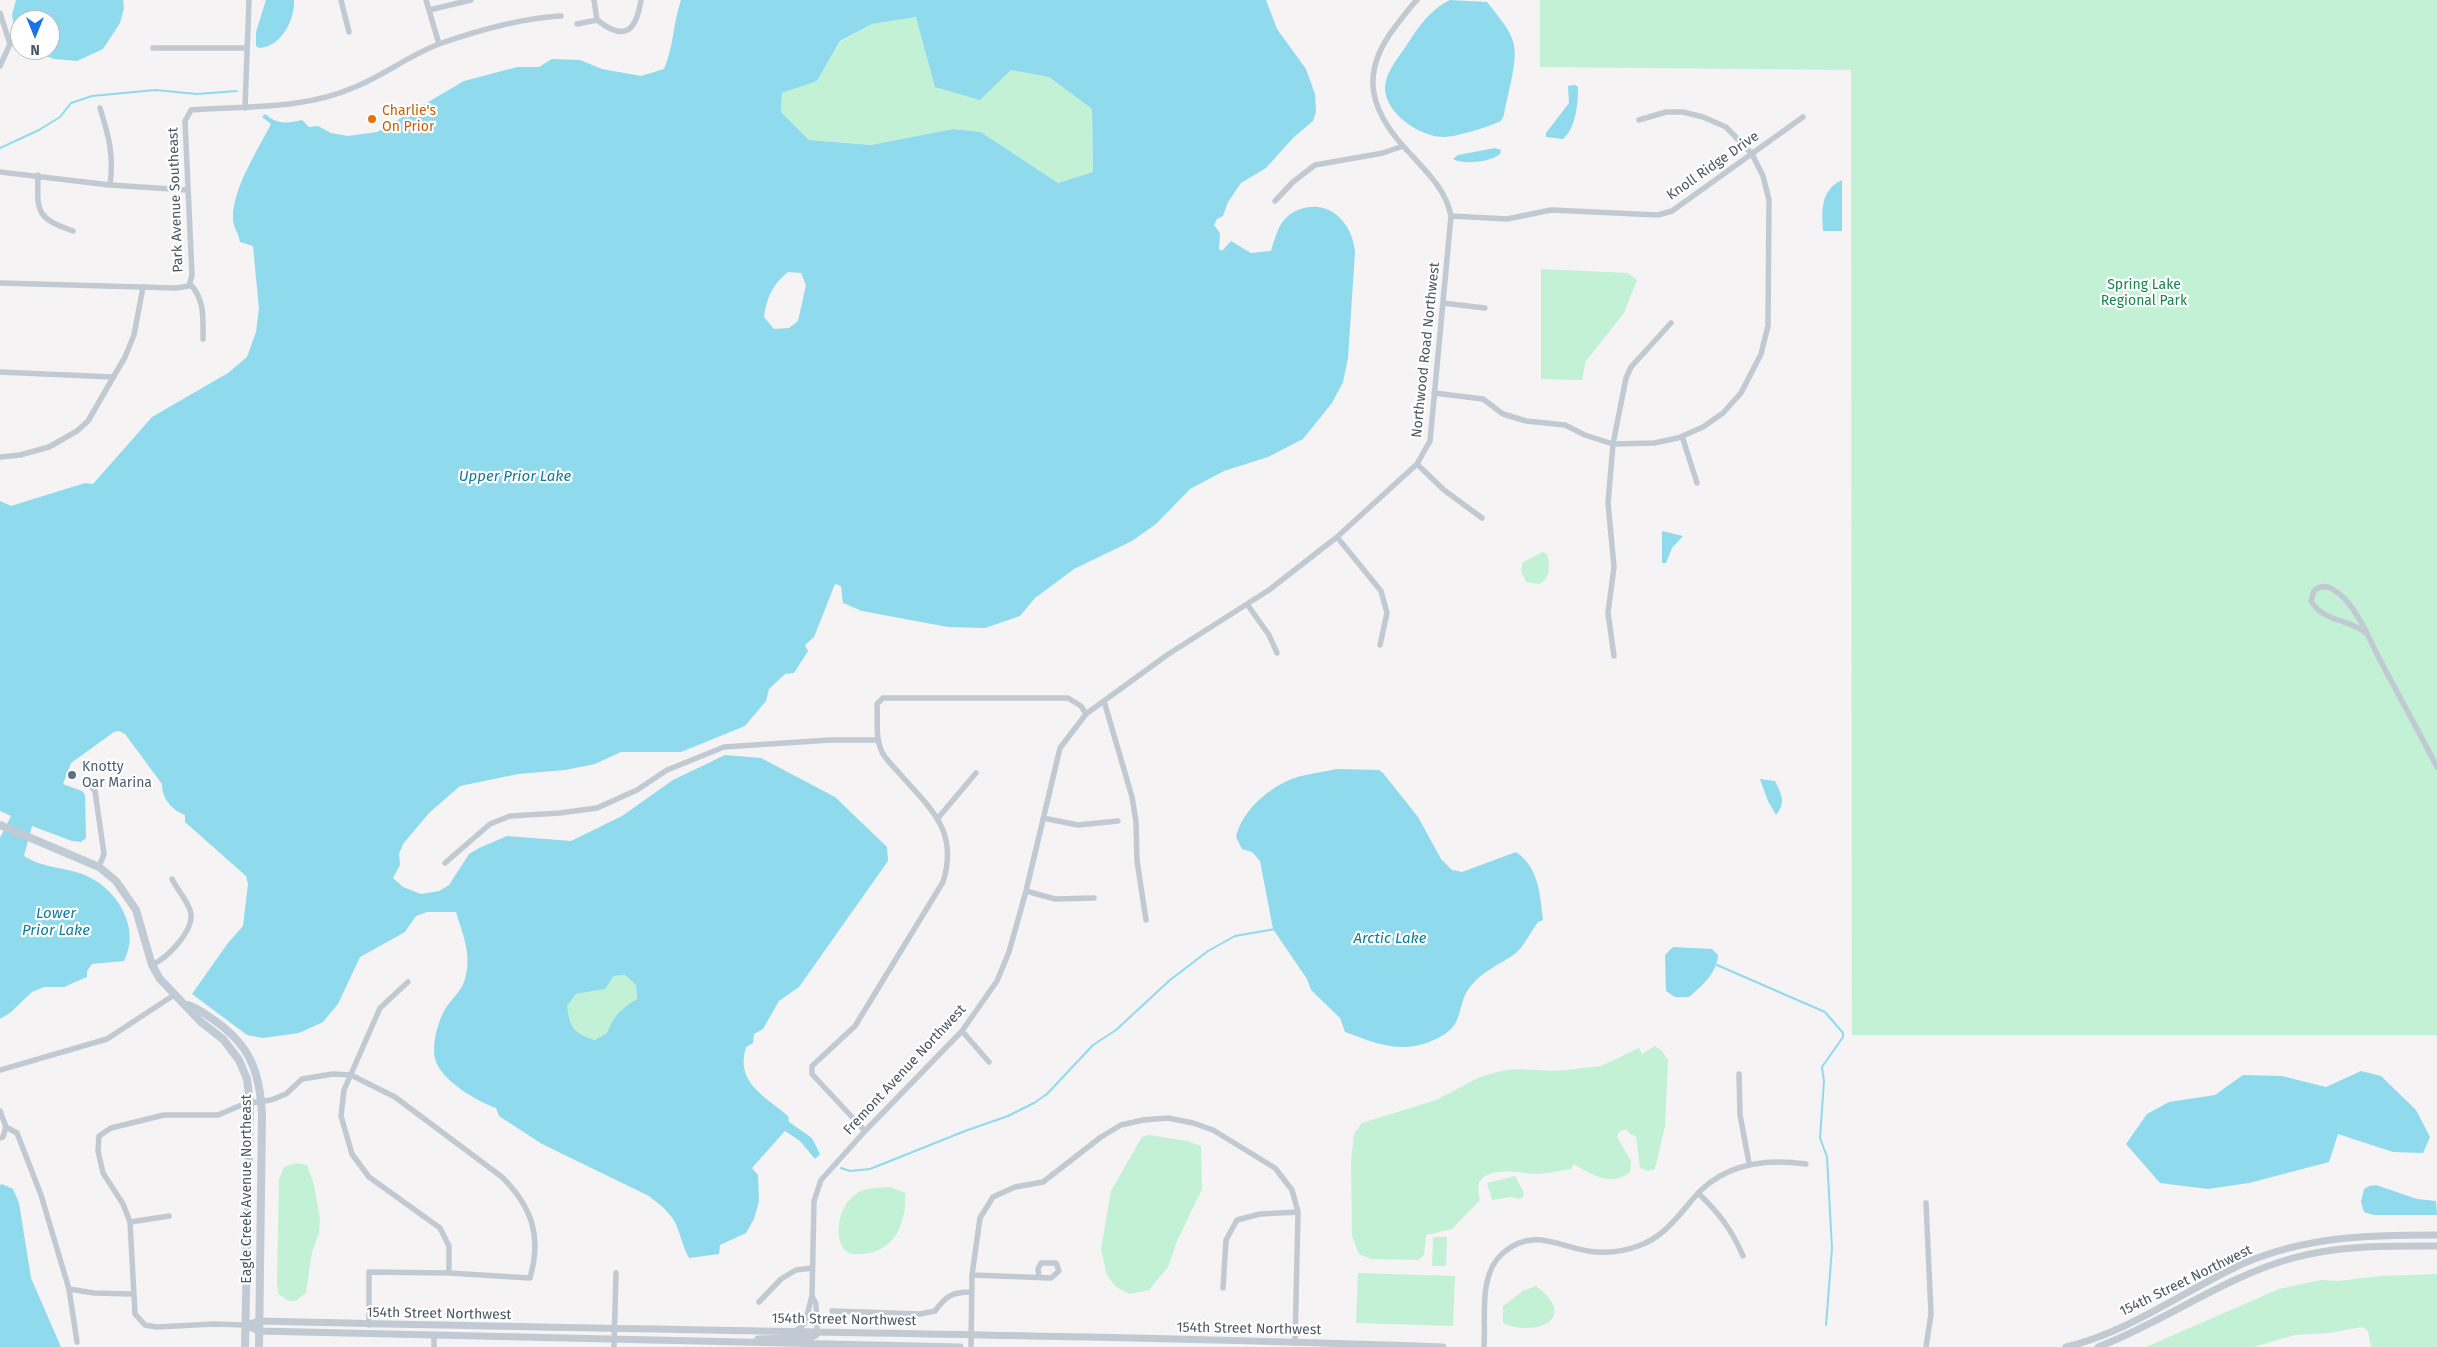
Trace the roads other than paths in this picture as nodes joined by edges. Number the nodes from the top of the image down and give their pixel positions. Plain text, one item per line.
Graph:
1 (249, 0) edge
2 (341, 0) edge
3 (426, 0) edge
4 (471, 0) edge
5 (594, 0) edge
6 (641, 0) edge
7 (1415, 1) edge
8 (429, 10) junction
9 (0, 16) edge
10 (561, 16) dead end
11 (597, 20) junction
12 (577, 24) dead end
13 (349, 32) dead end
14 (439, 44) junction
15 (153, 48) dead end
16 (247, 48) junction
17 (0, 66) edge
18 (100, 108) dead end
19 (245, 108) junction
20 (1803, 118) dead end
21 (1640, 120) dead end
22 (1403, 146) junction
23 (1752, 154) junction
24 (0, 172) edge
25 (38, 175) junction
26 (110, 185) junction
27 (187, 190) junction
28 (1276, 201) dead end
29 (1451, 216) junction
30 (73, 231) dead end
31 (0, 283) edge
32 (189, 285) junction
33 (142, 287) junction
34 (1443, 304) junction
35 (1485, 308) dead end
36 (1671, 323) dead end
37 (203, 339) dead end
38 (0, 372) edge
39 (112, 377) junction
40 (1434, 393) junction
41 (1682, 436) junction
42 (1613, 444) junction
43 (0, 457) edge
44 (1417, 464) junction
45 (1697, 483) dead end
46 (1482, 518) dead end
47 (1337, 538) junction
48 (1247, 604) junction
49 (2366, 633) junction
50 (1380, 645) dead end
51 (1277, 653) dead end
52 (1614, 656) dead end
53 (1104, 702) junction
54 (1086, 714) junction
55 (878, 740) junction
56 (2437, 767) edge
57 (976, 773) dead end
58 (85, 780) dead end
59 (938, 818) junction
60 (1043, 818) junction
61 (1118, 821) dead end
62 (0, 825) edge
63 (445, 864) dead end
64 (99, 867) junction
65 (172, 879) dead end
66 (1026, 891) junction
67 (1094, 898) dead end
68 (1146, 920) dead end
69 (152, 965) junction
70 (408, 982) dead end
71 (174, 995) junction
72 (186, 1004) junction
73 (962, 1031) junction
74 (989, 1062) dead end
75 (0, 1070) edge
76 (1740, 1074) dead end
77 (351, 1075) junction
78 (256, 1102) junction
79 (0, 1112) edge
80 (6, 1127) junction
81 (865, 1130) junction
82 (0, 1138) edge
83 (1750, 1164) junction
84 (1806, 1164) dead end
85 (1698, 1193) junction
86 (1926, 1203) dead end
87 (1298, 1212) junction
88 (169, 1216) dead end
89 (130, 1222) junction
90 (2437, 1235) edge
91 (2437, 1246) edge
92 (1743, 1256) dead end
93 (812, 1268) junction
94 (450, 1273) junction
95 (616, 1273) dead end
96 (972, 1275) junction
97 (1039, 1277) dead end
98 (1223, 1288) dead end
99 (69, 1289) junction
100 (970, 1292) junction
101 (133, 1294) junction
102 (812, 1296) junction
103 (759, 1302) dead end
104 (832, 1312) dead end
105 (259, 1321) junction
106 (246, 1325) junction
107 (369, 1325) junction
108 (615, 1330) junction
109 (259, 1331) junction
110 (796, 1331) junction
111 (816, 1331) junction
112 (971, 1335) junction
113 (434, 1336) junction
114 (738, 1341) junction
115 (77, 1342) dead end
116 (615, 1343) edge
117 (1295, 1343) junction
118 (2082, 1345) edge
119 (245, 1347) edge
120 (259, 1347) edge
121 (434, 1347) edge
122 (960, 1347) edge
123 (971, 1347) edge
124 (1443, 1347) edge
125 (1484, 1347) edge
126 (1926, 1347) edge
127 (2070, 1347) edge
128 (2098, 1347) edge

1 - 16 street
2 - 13 street
3 - 8 street
4 - 8 street
5 - 11 street
6 - 11 street
7 - 22 street, Northwood Road Northwest
8 - 14 street
9 - 17 street
10 - 14 street
11 - 12 street
14 - 19 street
15 - 16 street
16 - 19 street
18 - 26 street
19 - 27 street, Park Avenue Southeast
20 - 23 street, Knoll Ridge Drive
21 - 23 street
22 - 28 street
22 - 29 street, Northwood Road Northwest
23 - 29 street, Knoll Ridge Drive
23 - 41 street
24 - 25 street
25 - 26 street
25 - 30 street
26 - 27 street
27 - 32 street, Park Avenue Southeast
29 - 34 street, Northwood Road Northwest
31 - 33 street
32 - 33 street
32 - 37 street, Park Avenue Southeast
33 - 39 street
34 - 35 street
34 - 40 street, Northwood Road Northwest
36 - 42 street
38 - 39 street
39 - 43 street
40 - 42 street
40 - 44 street, Northwood Road Northwest
41 - 42 street
41 - 45 street
42 - 52 street
44 - 46 street
44 - 47 street, Northwood Road Northwest
47 - 48 street, Northwood Road Northwest
47 - 50 street
48 - 51 street
48 - 53 street, Northwood Road Northwest
49 - 49 street
49 - 56 street
53 - 54 street, Fremont Avenue Northwest
53 - 68 street
54 - 55 street
54 - 60 street, Fremont Avenue Northwest
55 - 59 street
55 - 63 street
57 - 59 street
58 - 64 street
59 - 81 street
60 - 61 street
60 - 66 street, Fremont Avenue Northwest
62 - 64 main road, Eagle Creek Avenue Northeast
64 - 69 main road, Eagle Creek Avenue Northeast
65 - 69 street
66 - 67 street
66 - 73 street, Fremont Avenue Northwest
69 - 71 main road, Eagle Creek Avenue Northeast
70 - 77 street
71 - 72 main road, Eagle Creek Avenue Northeast
71 - 75 street
72 - 78 main road, Eagle Creek Avenue Northeast
72 - 78 main road, Eagle Creek Avenue Northeast
73 - 74 street
73 - 81 street, Fremont Avenue Northwest
76 - 83 street
77 - 78 street
77 - 94 street
77 - 94 street
78 - 89 street
78 - 105 main road, Eagle Creek Avenue Northeast
78 - 106 main road, Eagle Creek Avenue Northeast
79 - 80 street
80 - 82 street
80 - 99 street
81 - 93 street, Fremont Avenue Northwest
83 - 84 street
83 - 85 street
85 - 92 street
85 - 125 street
86 - 126 street
87 - 96 street
87 - 98 street
87 - 117 street
88 - 89 street
89 - 101 street, 154th Street Northwest
90 - 118 street, 154th Street Northwest
91 - 128 street, 154th Street Northwest
93 - 102 street, Fremont Avenue Northwest
93 - 103 street
94 - 107 street
95 - 108 street
96 - 97 street
96 - 100 street
99 - 101 street
99 - 115 street
100 - 104 street
100 - 112 street
101 - 106 street, 154th Street Northwest
102 - 110 street, Fremont Avenue Northwest
102 - 111 street, Fremont Avenue Northwest
105 - 106 street, 154th Street Northwest
105 - 107 street, 154th Street Northwest
105 - 109 main road, Eagle Creek Avenue Northeast
106 - 109 street, 154th Street Northwest
106 - 119 main road, Eagle Creek Avenue Northeast
107 - 108 street, 154th Street Northwest
108 - 110 street, 154th Street Northwest
108 - 116 street
109 - 113 street, 154th Street Northwest
109 - 120 main road, Eagle Creek Avenue Northeast
110 - 111 street, 154th Street Northwest
111 - 112 street, 154th Street Northwest
111 - 114 street
112 - 117 street, 154th Street Northwest
112 - 123 street
113 - 116 street, 154th Street Northwest
113 - 121 street
114 - 116 street, 154th Street Northwest
114 - 122 street, 154th Street Northwest
117 - 124 street, 154th Street Northwest
118 - 127 street, 154th Street Northwest

